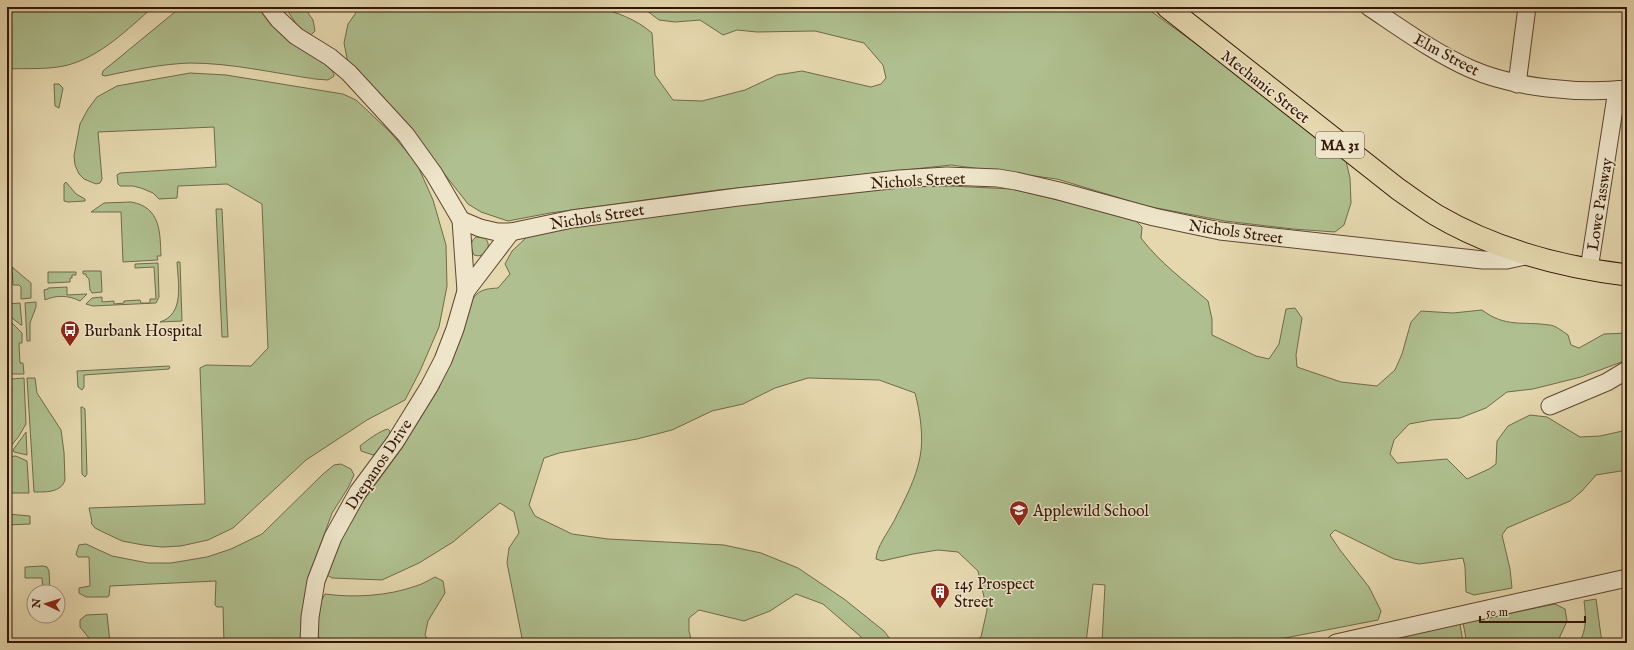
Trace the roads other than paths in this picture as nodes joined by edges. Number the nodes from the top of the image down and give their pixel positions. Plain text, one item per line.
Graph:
1 (269, 7) edge
2 (1167, 7) edge
3 (1369, 7) edge
4 (1527, 7) edge
5 (1517, 84) junction
6 (1622, 90) edge
7 (461, 220) junction
8 (511, 232) junction
9 (1530, 255) junction
10 (1589, 269) junction
11 (1627, 275) edge
12 (466, 291) junction
13 (1627, 370) edge
14 (1550, 406) dead end
15 (1627, 578) edge
16 (1387, 637) edge
17 (309, 643) edge
18 (1336, 643) edge

1 - 7 street
2 - 9 main road, Mechanic Street / MA 31
3 - 5 street, Elm Street
4 - 5 street
5 - 6 street, Elm Street
6 - 10 street, Lowe Passway
7 - 8 street, Nichols Street
7 - 12 street, Drepanos Drive
8 - 9 street, Nichols Street
8 - 12 street, Drepanos Drive
9 - 10 main road, Mechanic Street / MA 31
10 - 11 main road, Mechanic Street / MA 31
12 - 17 street, Drepanos Drive
13 - 14 street
15 - 16 street
16 - 18 street

